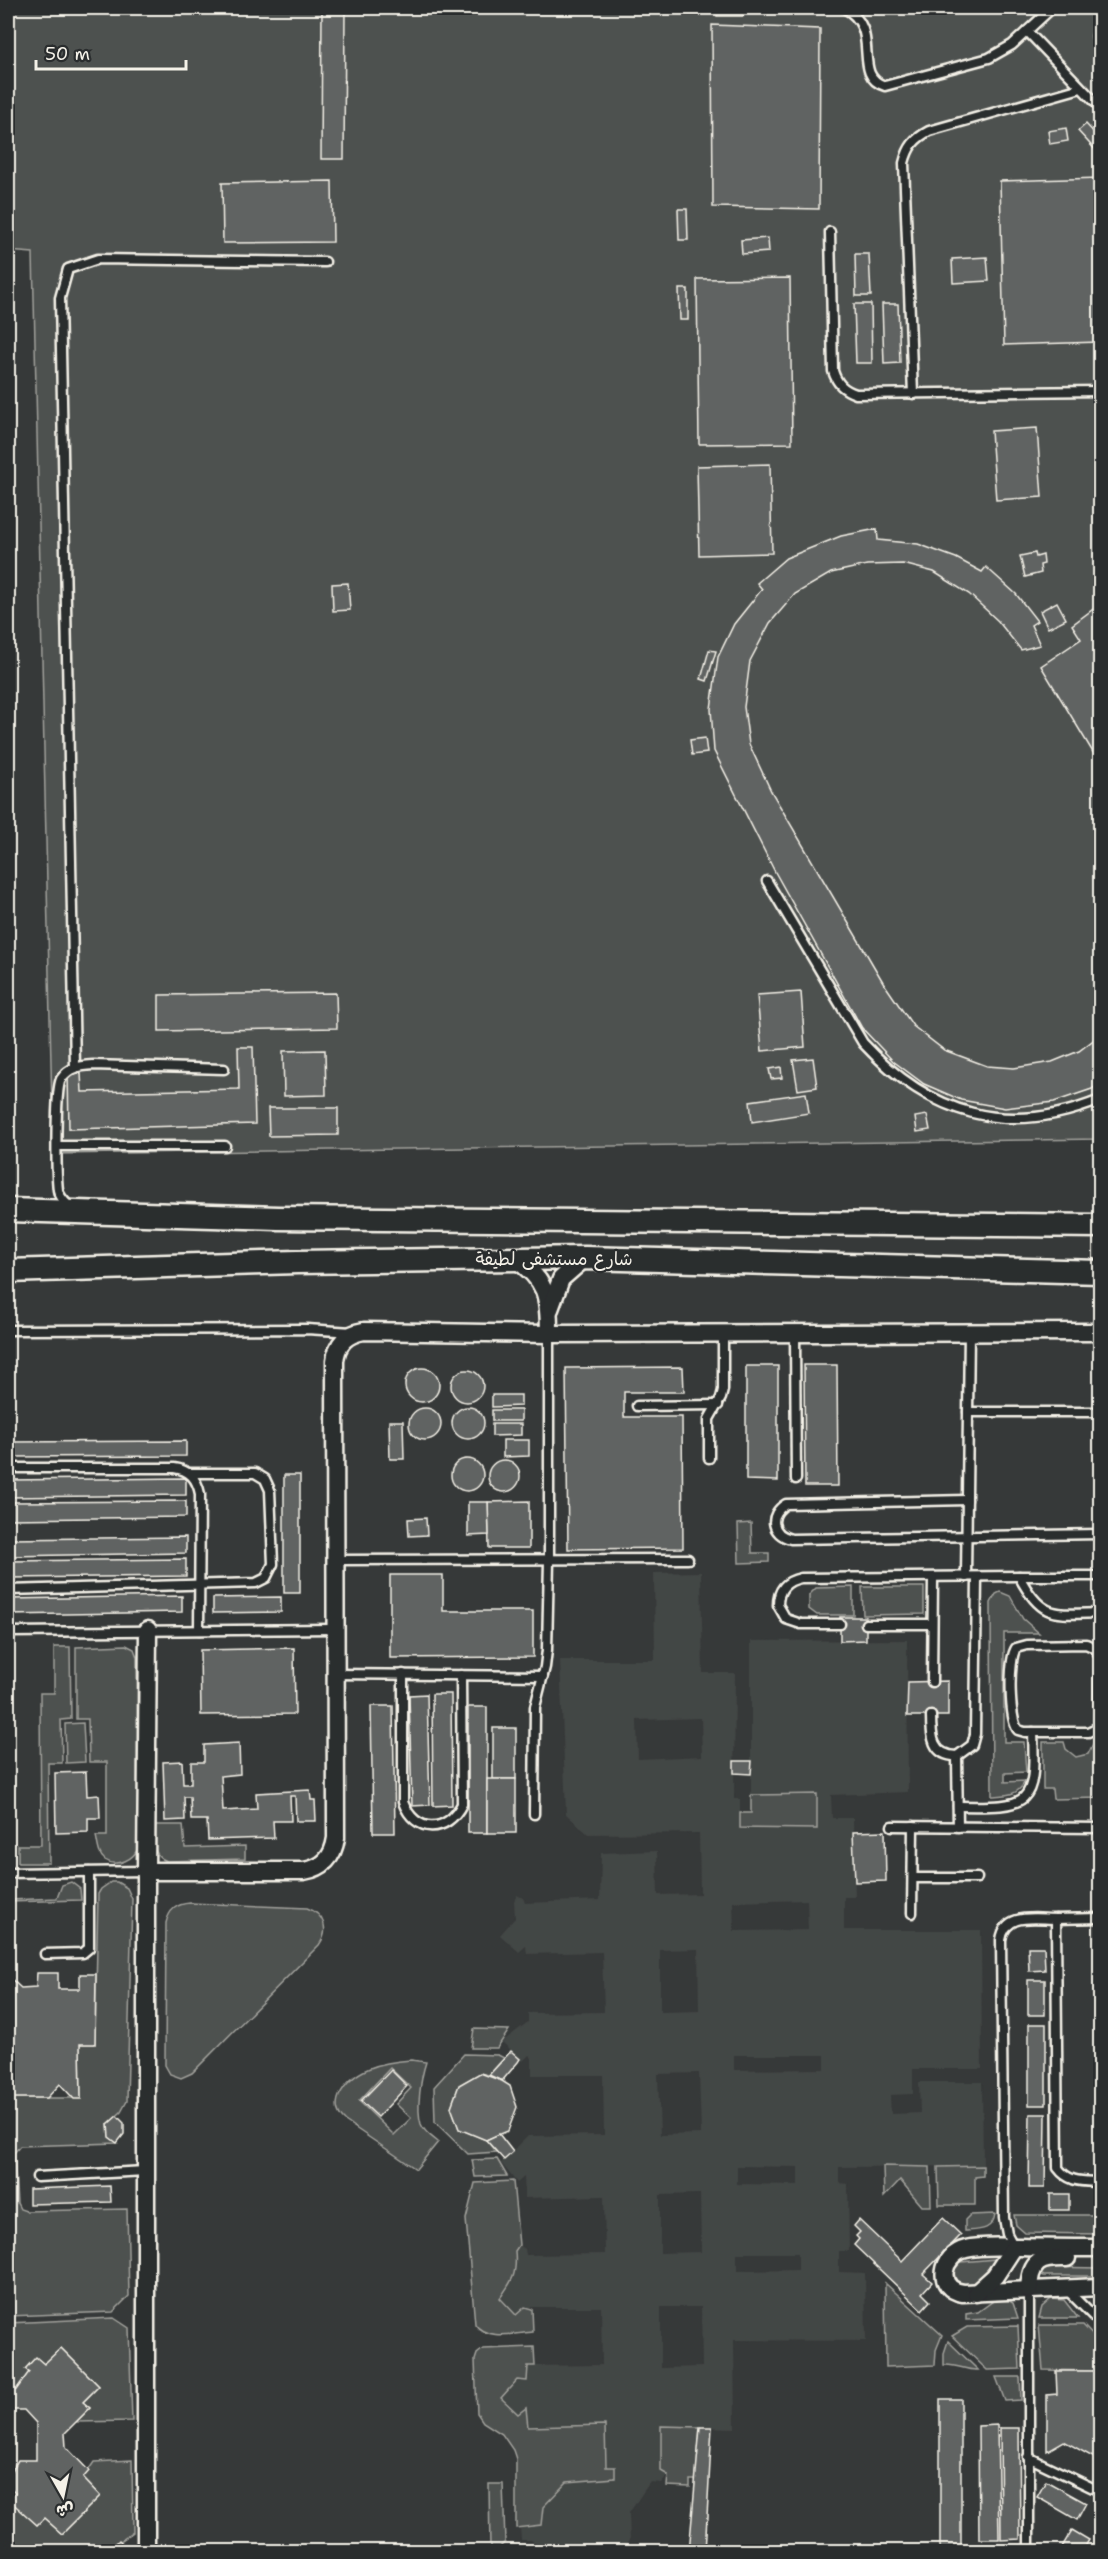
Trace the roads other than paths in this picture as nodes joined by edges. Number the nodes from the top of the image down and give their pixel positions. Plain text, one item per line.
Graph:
1 (844, 8) edge
2 (1052, 8) edge
3 (1101, 17) edge
4 (1027, 32) junction
5 (1101, 53) edge
6 (1081, 88) junction
7 (1101, 107) edge
8 (830, 232) dead end
9 (325, 262) dead end
10 (1101, 391) edge
11 (913, 394) junction
12 (767, 881) dead end
13 (75, 1067) junction
14 (224, 1069) dead end
15 (1101, 1100) edge
16 (58, 1146) junction
17 (225, 1146) dead end
18 (58, 1192) junction
19 (8, 1210) edge
20 (42, 1210) junction
21 (74, 1211) junction
22 (1101, 1226) edge
23 (585, 1258) junction
24 (515, 1259) junction
25 (8, 1271) edge
26 (1101, 1272) edge
27 (549, 1313) junction
28 (8, 1330) edge
29 (355, 1332) junction
30 (969, 1332) junction
31 (1101, 1332) edge
32 (795, 1333) junction
33 (549, 1334) junction
34 (723, 1334) junction
35 (718, 1405) junction
36 (637, 1406) dead end
37 (968, 1412) junction
38 (1101, 1412) edge
39 (710, 1458) dead end
40 (8, 1468) edge
41 (190, 1473) junction
42 (796, 1479) dead end
43 (967, 1500) junction
44 (1101, 1534) edge
45 (967, 1536) junction
46 (688, 1559) dead end
47 (335, 1560) junction
48 (549, 1561) junction
49 (1019, 1576) junction
50 (1101, 1576) edge
51 (966, 1577) junction
52 (977, 1577) junction
53 (933, 1578) junction
54 (199, 1584) junction
55 (8, 1590) edge
56 (1101, 1613) edge
57 (840, 1624) dead end
58 (866, 1624) dead end
59 (932, 1624) junction
60 (334, 1629) junction
61 (148, 1630) junction
62 (199, 1630) junction
63 (8, 1632) edge
64 (335, 1674) junction
65 (403, 1674) junction
66 (461, 1675) junction
67 (543, 1676) junction
68 (932, 1682) dead end
69 (931, 1716) dead end
70 (1033, 1732) junction
71 (957, 1756) junction
72 (958, 1806) junction
73 (534, 1814) dead end
74 (892, 1826) dead end
75 (913, 1826) junction
76 (958, 1827) junction
77 (1101, 1828) edge
78 (146, 1871) junction
79 (89, 1872) junction
80 (8, 1873) edge
81 (913, 1878) junction
82 (977, 1878) dead end
83 (912, 1913) dead end
84 (1101, 1918) edge
85 (1056, 1919) junction
86 (45, 1954) dead end
87 (145, 2172) junction
88 (37, 2177) dead end
89 (1101, 2181) edge
90 (1014, 2247) junction
91 (1101, 2248) edge
92 (1101, 2258) edge
93 (1101, 2287) edge
94 (1065, 2288) junction
95 (1029, 2290) junction
96 (976, 2293) junction
97 (1101, 2323) edge
98 (1029, 2457) junction
99 (1095, 2489) dead end
100 (146, 2552) edge
101 (1029, 2552) edge

1 - 4 lane
2 - 4 lane
3 - 5 lane
4 - 6 lane
6 - 7 lane
6 - 11 lane
8 - 11 lane
9 - 13 lane
10 - 11 lane
12 - 15 lane
13 - 14 lane
13 - 16 lane
16 - 17 lane
16 - 18 lane
18 - 20 lane
18 - 21 lane
19 - 20 main road, شارع مستشفى لطيفة
20 - 21 main road, شارع مستشفى لطيفة
21 - 22 main road, شارع مستشفى لطيفة
23 - 24 main road, شارع مستشفى لطيفة
23 - 26 main road, شارع مستشفى لطيفة
23 - 27 street
24 - 25 main road, شارع مستشفى لطيفة
24 - 27 street
27 - 33 street
28 - 29 lane
29 - 33 street
29 - 47 street
30 - 31 street
30 - 32 street
30 - 37 lane
32 - 34 street
32 - 42 lane
33 - 34 street
33 - 48 lane
34 - 35 lane
35 - 36 lane
35 - 39 lane
37 - 38 lane
37 - 43 lane
40 - 41 lane
41 - 54 lane
41 - 54 lane
43 - 45 lane
43 - 45 lane
44 - 45 lane
45 - 51 lane
46 - 48 lane
47 - 48 lane
47 - 60 street
48 - 67 lane
49 - 50 lane
49 - 52 lane
49 - 56 lane
51 - 52 lane
51 - 53 lane
52 - 71 lane
53 - 57 lane
53 - 59 lane
54 - 55 lane
54 - 62 lane
58 - 59 lane
59 - 68 lane
60 - 62 lane
60 - 64 street
61 - 62 lane
61 - 63 lane
61 - 78 street
64 - 65 lane
64 - 78 street
65 - 66 lane
65 - 66 lane
66 - 67 lane
67 - 73 lane
69 - 71 lane
70 - 70 lane
70 - 72 lane
71 - 72 lane
72 - 76 lane
74 - 75 lane
75 - 76 lane
75 - 81 lane
76 - 77 lane
78 - 79 lane
78 - 87 street
79 - 80 lane
79 - 86 lane
81 - 82 lane
81 - 83 lane
84 - 85 lane
85 - 89 lane
85 - 90 lane
87 - 88 lane
87 - 100 street
90 - 91 street
90 - 96 street
90 - 96 street
92 - 95 street
93 - 94 street
94 - 95 street
94 - 97 lane
95 - 96 street
95 - 98 lane
98 - 99 lane
98 - 101 lane

